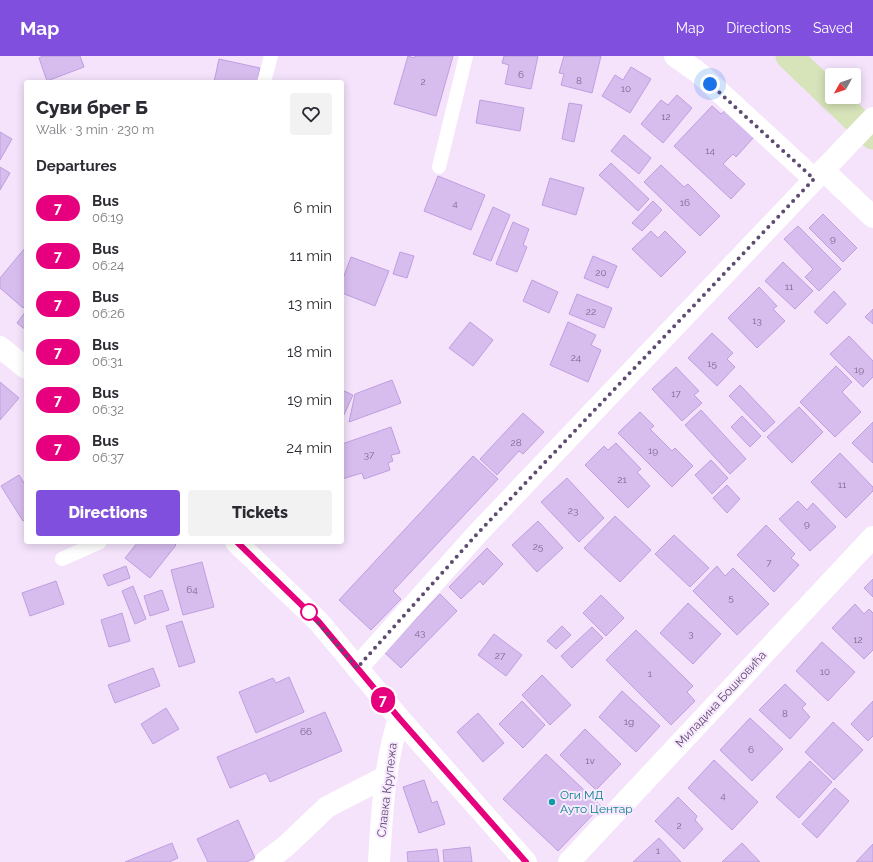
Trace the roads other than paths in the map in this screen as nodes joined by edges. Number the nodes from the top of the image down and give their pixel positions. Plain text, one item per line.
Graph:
1 (271, 56) edge
2 (466, 56) edge
3 (675, 56) edge
4 (265, 80) edge
5 (873, 118) edge
6 (439, 167) dead end
7 (818, 174) junction
8 (873, 217) edge
9 (0, 347) edge
10 (24, 366) edge
11 (873, 537) edge
12 (96, 544) edge
13 (238, 544) edge
14 (62, 560) dead end
15 (357, 668) junction
16 (399, 718) junction
17 (387, 776) junction
18 (265, 862) edge
19 (379, 862) edge
20 (526, 862) edge
21 (569, 862) edge

1 - 4 lane
2 - 6 lane
3 - 7 street
5 - 7 street
7 - 8 street
7 - 15 street
9 - 10 street
11 - 21 street, Миладина Бошковића
12 - 14 lane
13 - 15 street
15 - 16 street
16 - 17 street, Славка Крупежа
16 - 20 street
17 - 18 street
17 - 19 street, Славка Крупежа

